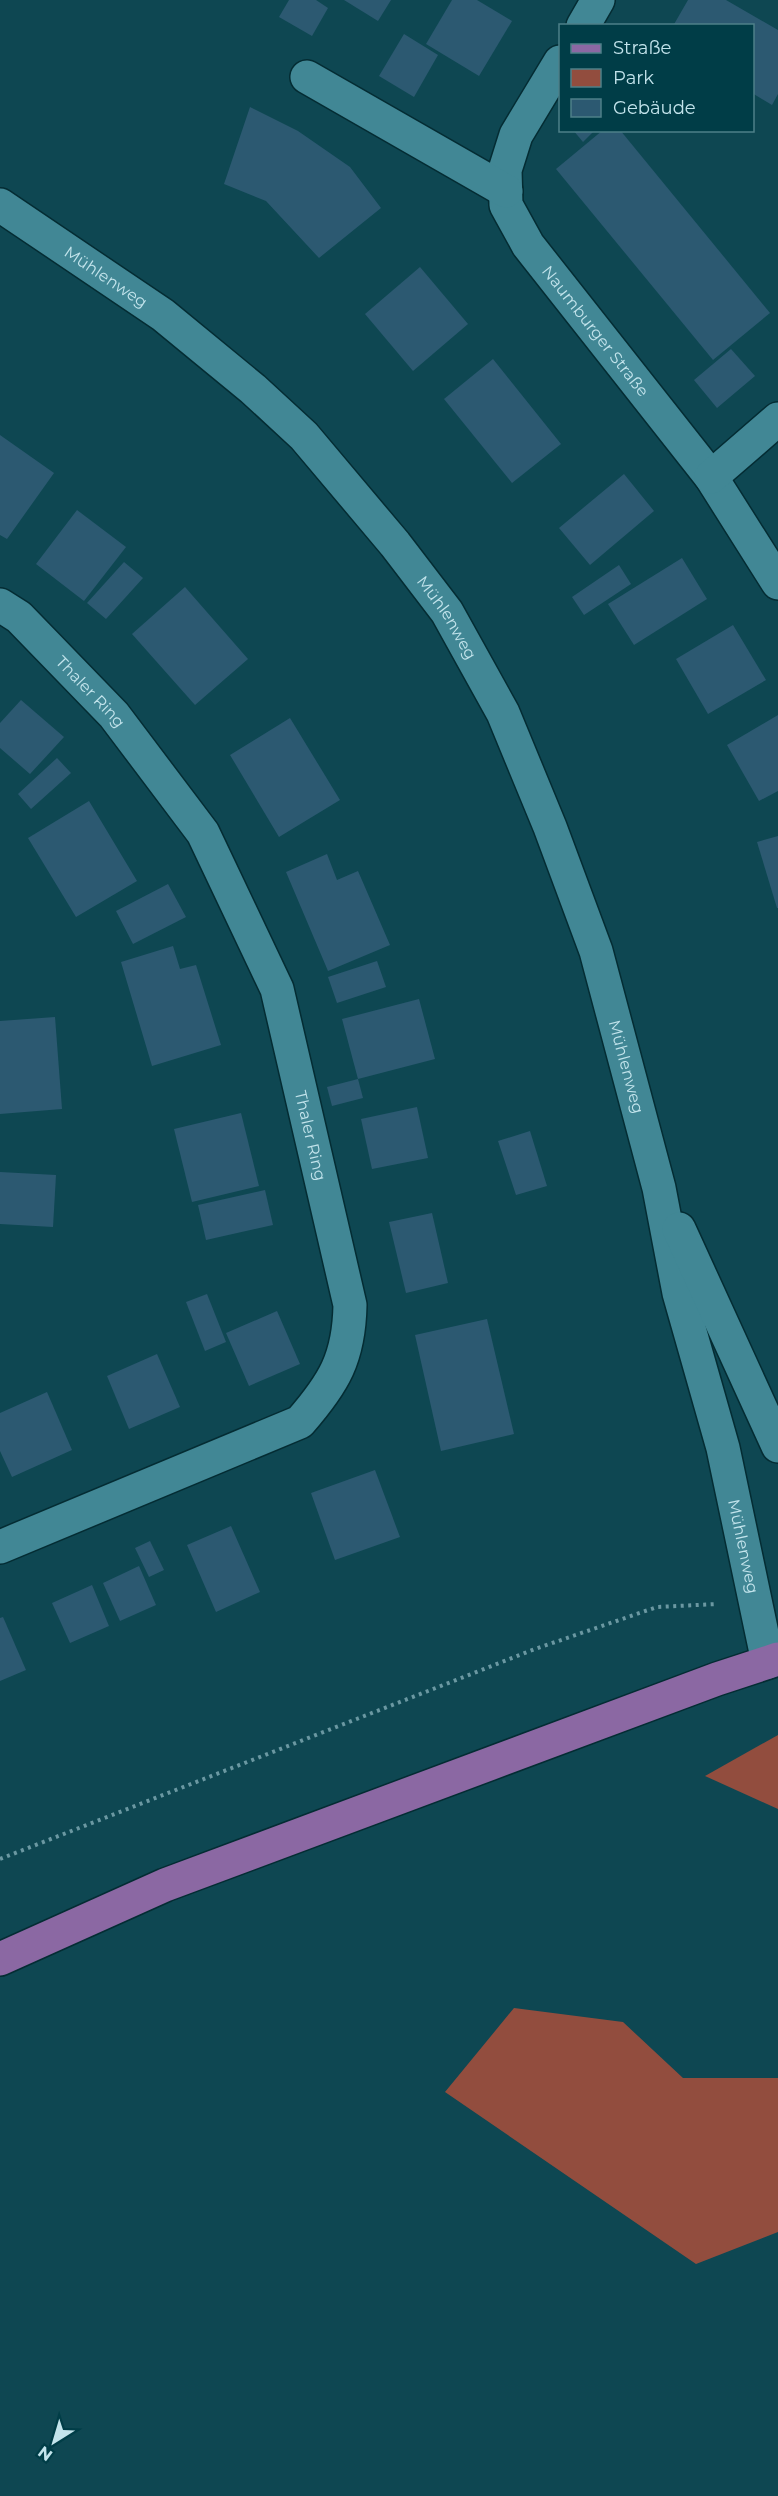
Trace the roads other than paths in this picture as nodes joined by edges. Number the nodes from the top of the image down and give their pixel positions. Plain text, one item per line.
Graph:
1 (598, 0) edge
2 (584, 24) edge
3 (559, 65) edge
4 (307, 77) dead end
5 (506, 191) junction
6 (0, 205) edge
7 (778, 419) edge
8 (711, 477) junction
9 (778, 584) edge
10 (0, 605) edge
11 (659, 1188) junction
12 (778, 1446) edge
13 (0, 1546) edge
14 (773, 1661) edge
15 (0, 1959) edge

1 - 2 street
3 - 5 street, Naumburger Straße
4 - 5 street
5 - 8 street, Naumburger Straße
6 - 11 street, Mühlenweg
7 - 8 street
8 - 9 street, Naumburger Straße
10 - 13 street, Thaler Ring
11 - 12 street, Mühlenweg
11 - 14 street, Mühlenweg
14 - 15 main road

